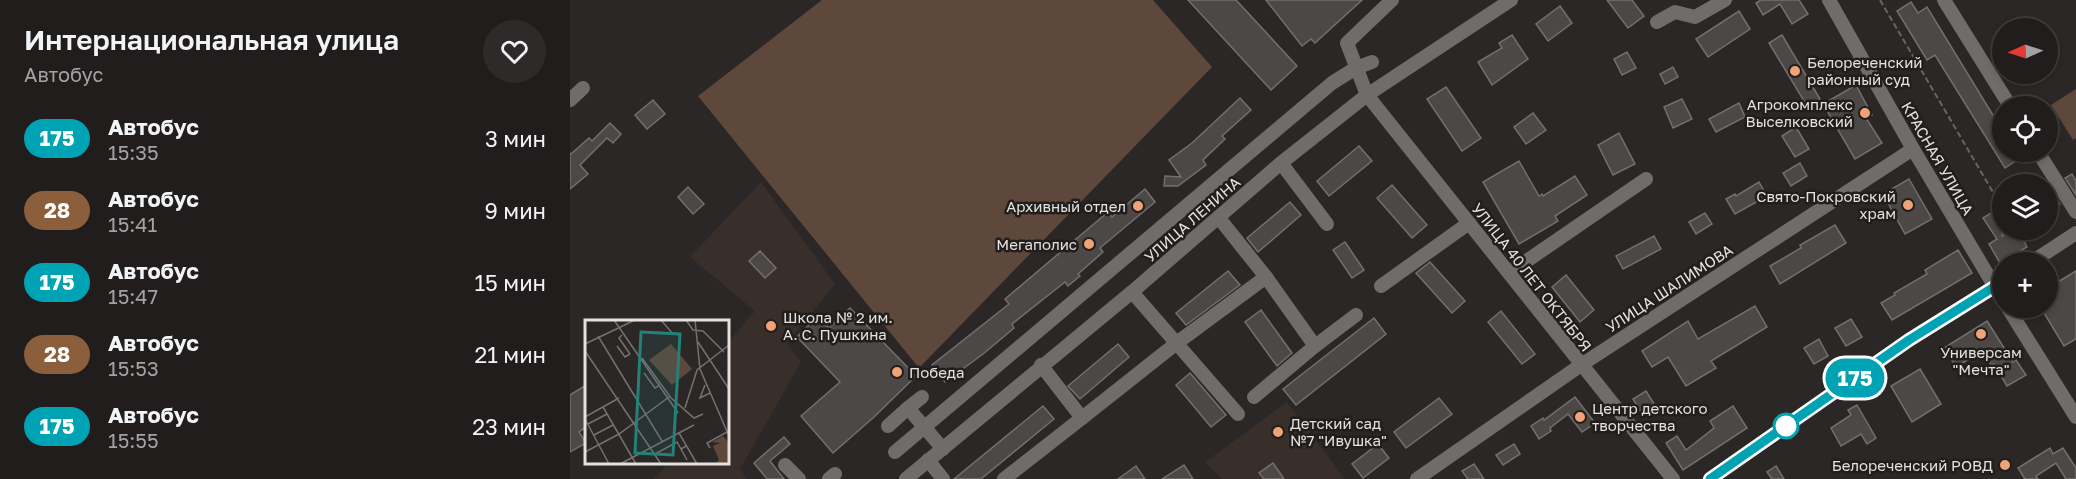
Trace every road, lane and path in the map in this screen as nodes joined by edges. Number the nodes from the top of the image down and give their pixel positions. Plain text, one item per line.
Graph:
1 (1392, 0) edge
2 (1511, 0) edge
3 (1725, 0) edge
4 (1829, 0) edge
5 (1880, 0) edge
6 (1944, 0) edge
7 (1657, 22) dead end
8 (1372, 62) dead end
9 (1356, 68) junction
10 (583, 88) dead end
11 (1367, 95) junction
12 (2004, 96) edge
13 (570, 100) edge
14 (1913, 149) junction
15 (2044, 162) edge
16 (1281, 164) junction
17 (1646, 179) dead end
18 (1992, 190) edge
19 (2076, 213) edge
20 (1218, 218) junction
21 (1469, 223) junction
22 (1327, 224) dead end
23 (2076, 233) edge
24 (2047, 252) edge
25 (1509, 273) junction
26 (1266, 277) junction
27 (1992, 277) edge
28 (1381, 286) dead end
29 (1132, 292) junction
30 (1992, 294) edge
31 (1356, 315) dead end
32 (2014, 318) edge
33 (1178, 342) junction
34 (1315, 346) junction
35 (1041, 365) junction
36 (1581, 365) junction
37 (922, 397) dead end
38 (1254, 398) dead end
39 (908, 408) junction
40 (1238, 414) dead end
41 (2076, 417) edge
42 (1082, 418) junction
43 (888, 426) dead end
44 (925, 427) junction
45 (943, 448) junction
46 (895, 452) dead end
47 (928, 460) junction
48 (785, 465) dead end
49 (799, 479) edge
50 (906, 479) edge
51 (943, 479) edge
52 (1004, 479) edge
53 (1417, 479) edge
54 (1673, 479) edge
55 (1710, 479) edge

1 - 9 street, УЛИЦА 40 ЛЕТ ОКТЯБРЯ
2 - 11 street, УЛИЦА ЛЕНИНА
3 - 7 street
4 - 14 street, КРАСНАЯ УЛИЦА
5 - 18 path
6 - 12 street
8 - 9 street
9 - 11 street, УЛИЦА 40 ЛЕТ ОКТЯБРЯ
9 - 44 street
10 - 13 street
11 - 16 street, УЛИЦА ЛЕНИНА
11 - 21 street, УЛИЦА 40 ЛЕТ ОКТЯБРЯ
14 - 27 street, КРАСНАЯ УЛИЦА
14 - 36 street, УЛИЦА ШАЛИМОВА
15 - 19 street
16 - 20 street, УЛИЦА ЛЕНИНА
16 - 22 street
17 - 25 street
20 - 26 street
20 - 29 street, УЛИЦА ЛЕНИНА
21 - 25 street, УЛИЦА 40 ЛЕТ ОКТЯБРЯ
21 - 28 street
23 - 24 street
25 - 36 street, УЛИЦА 40 ЛЕТ ОКТЯБРЯ
26 - 33 street
26 - 34 street
29 - 33 street
29 - 35 street, УЛИЦА ЛЕНИНА
30 - 55 street
31 - 34 street
32 - 41 street
33 - 40 street
33 - 42 street
34 - 38 street
35 - 42 street
35 - 45 street, УЛИЦА ЛЕНИНА
36 - 53 street, УЛИЦА ШАЛИМОВА
36 - 54 street, УЛИЦА 40 ЛЕТ ОКТЯБРЯ
37 - 39 street
39 - 43 street
39 - 44 street
42 - 52 street
44 - 45 street
44 - 46 street
45 - 47 street, УЛИЦА ЛЕНИНА
47 - 50 street, УЛИЦА ЛЕНИНА
47 - 51 street
48 - 49 street

